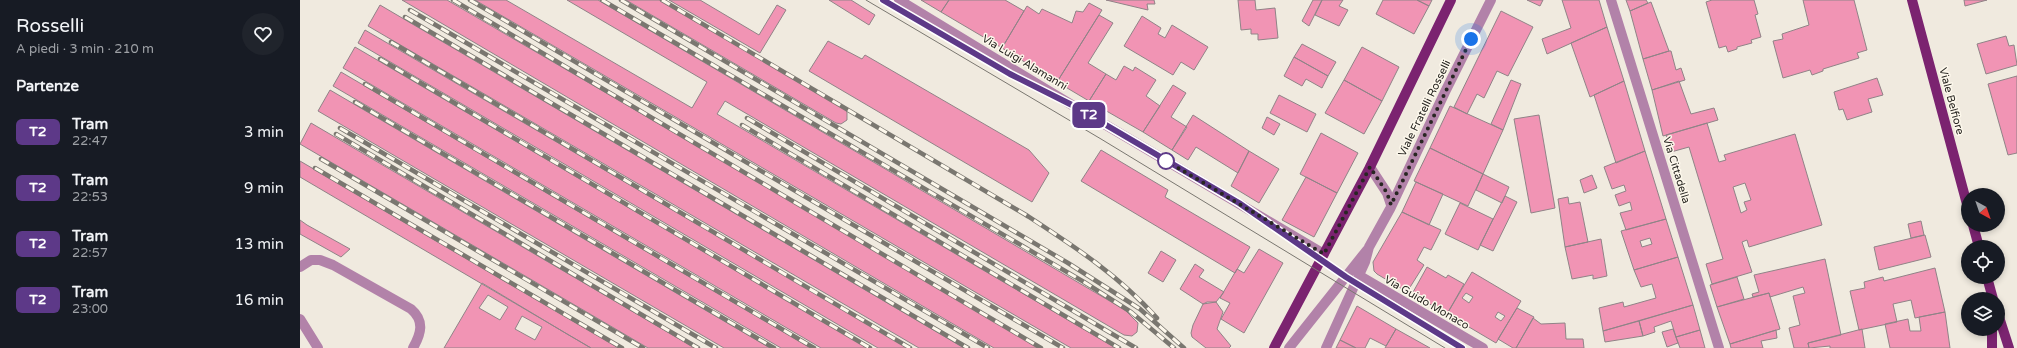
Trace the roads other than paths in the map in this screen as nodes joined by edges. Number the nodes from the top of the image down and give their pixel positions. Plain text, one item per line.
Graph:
1 (899, 0) edge
2 (1451, 0) edge
3 (1491, 0) edge
4 (1611, 0) edge
5 (1912, 0) edge
6 (1370, 167) junction
7 (1963, 188) edge
8 (1391, 205) junction
9 (1370, 247) junction
10 (1324, 254) junction
11 (300, 267) edge
12 (1360, 276) junction
13 (300, 319) edge
14 (1992, 336) edge
15 (2005, 336) edge
16 (318, 348) edge
17 (413, 348) edge
18 (1274, 348) edge
19 (1289, 348) edge
20 (1326, 348) edge
21 (1483, 348) edge
22 (1719, 348) edge
23 (1992, 348) edge
24 (2009, 348) edge

1 - 10 street, Via Luigi Alamanni
2 - 6 main road
3 - 8 street, Viale Fratelli Rosselli
4 - 22 street, Via Cittadella
5 - 7 main road, Viale Belfiore
6 - 8 street
6 - 10 main road
8 - 9 street, Viale Fratelli Rosselli
9 - 12 street, Viale Fratelli Rosselli
9 - 19 street, Viale Fratelli Rosselli
10 - 18 main road
11 - 17 street
12 - 20 street, Viale Fratelli Rosselli
12 - 21 street, Via Guido Monaco
13 - 16 street
14 - 23 main road
15 - 24 main road

